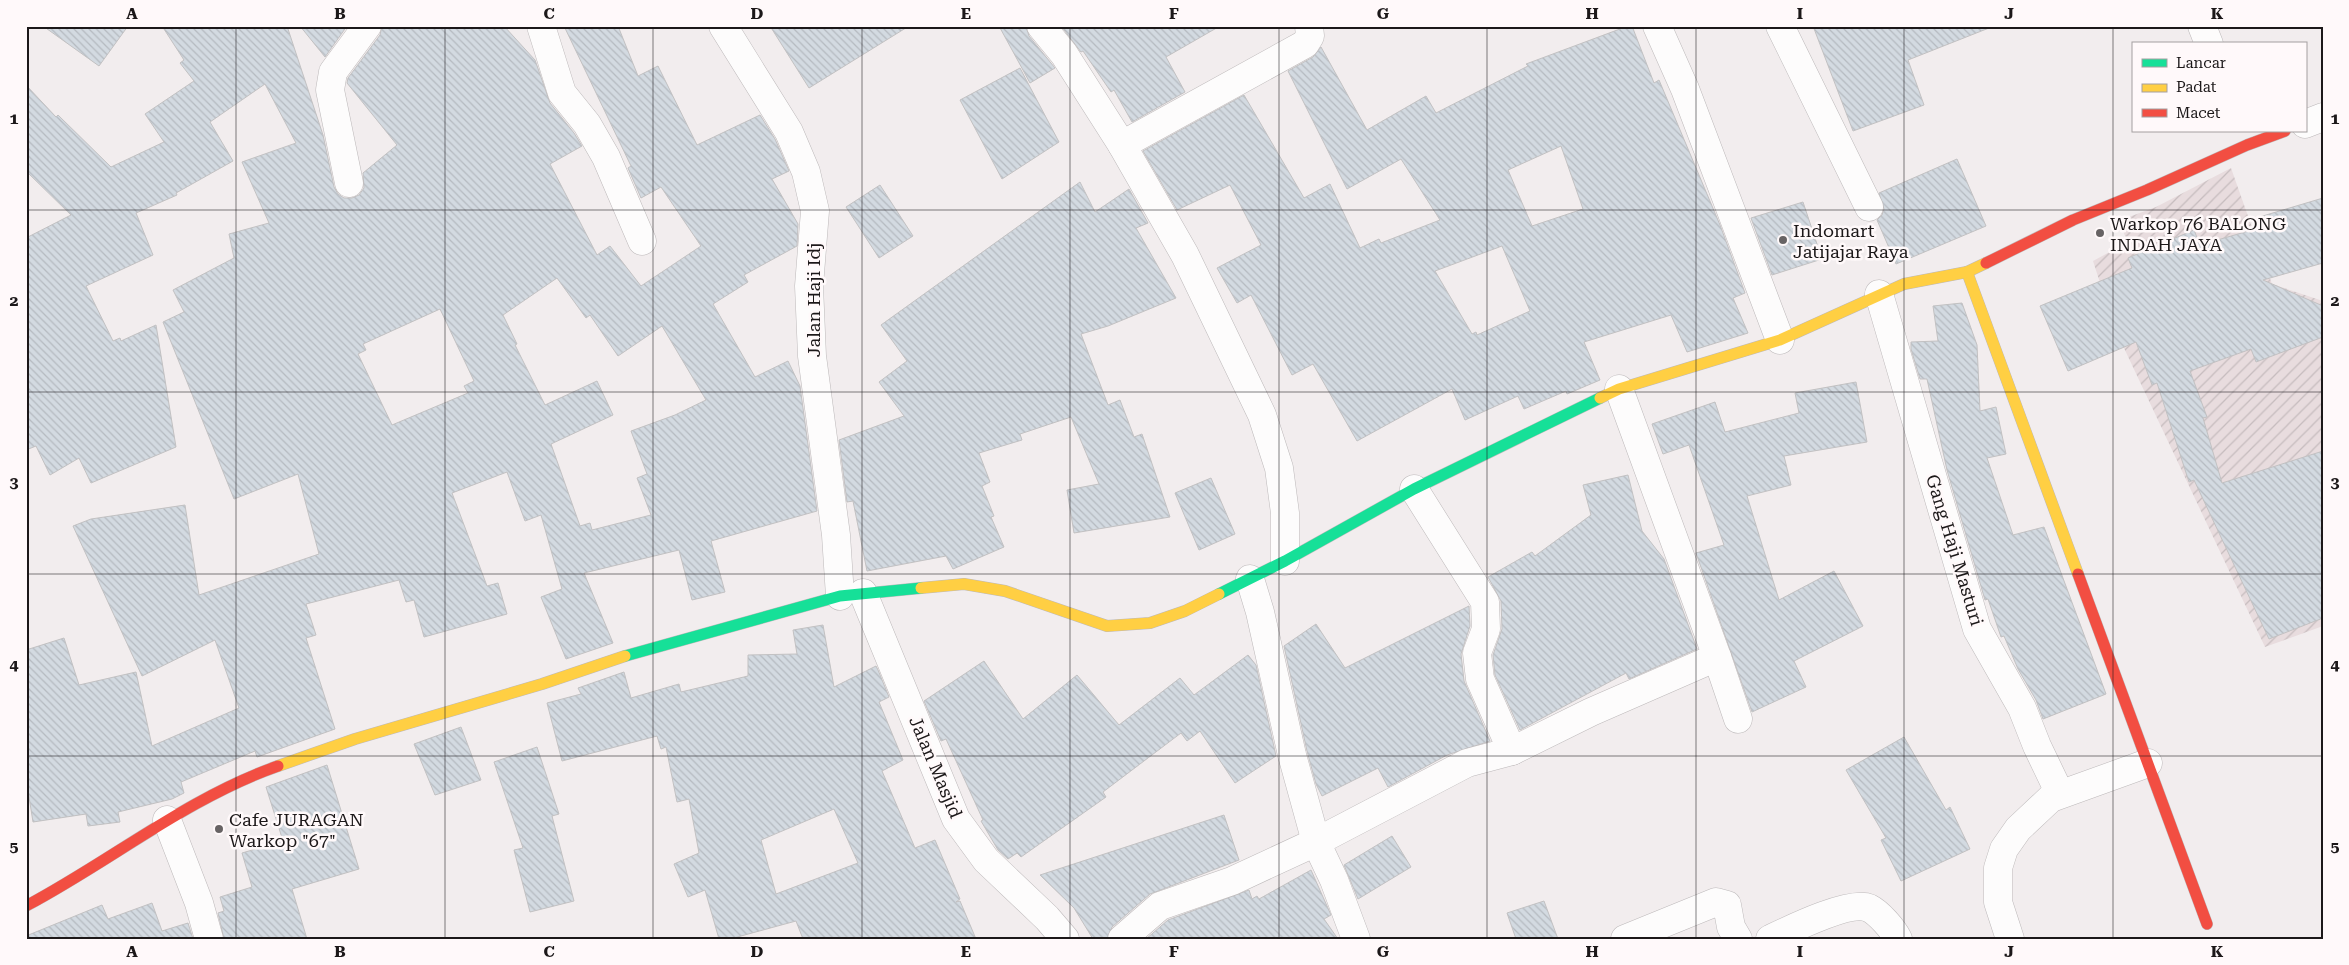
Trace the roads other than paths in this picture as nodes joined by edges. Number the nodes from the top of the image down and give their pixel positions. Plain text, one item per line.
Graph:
1 (367, 26) edge
2 (541, 26) edge
3 (723, 26) edge
4 (1041, 26) edge
5 (1309, 26) edge
6 (1657, 26) edge
7 (1780, 26) edge
8 (2202, 26) edge
9 (2208, 42) edge
10 (2323, 117) edge
11 (2306, 124) edge
12 (2279, 132) edge
13 (2245, 138) edge
14 (1122, 145) junction
15 (348, 182) dead end
16 (1869, 207) dead end
17 (642, 242) dead end
18 (1968, 272) junction
19 (1879, 294) junction
20 (1780, 340) junction
21 (1619, 390) junction
22 (1414, 489) junction
23 (1285, 561) junction
24 (1250, 579) junction
25 (852, 594) junction
26 (1717, 657) junction
27 (1738, 719) dead end
28 (1512, 752) junction
29 (2148, 763) junction
30 (2060, 794) junction
31 (167, 820) junction
32 (1316, 842) junction
33 (26, 906) edge
34 (2207, 924) dead end
35 (1814, 930) edge
36 (2004, 937) edge
37 (209, 939) edge
38 (1065, 939) edge
39 (1122, 939) edge
40 (1356, 939) edge
41 (1625, 939) edge
42 (1738, 939) edge
43 (1770, 939) edge
44 (1898, 939) edge

1 - 15 street
2 - 17 street
3 - 25 street, Jalan Haji Idj
4 - 14 street
5 - 14 street
6 - 20 street
7 - 16 street
8 - 9 street
10 - 11 street
12 - 13 street
13 - 18 street
14 - 23 street
18 - 19 street
18 - 29 street
19 - 20 street
19 - 30 street, Gang Haji Masturi
20 - 21 street
21 - 22 street
21 - 26 street
22 - 23 street
22 - 28 street
23 - 24 street
24 - 25 street
24 - 32 street
25 - 31 street
25 - 38 street, Jalan Masjid
26 - 27 street
26 - 28 street
28 - 32 street
29 - 30 street
29 - 34 street
30 - 36 street
31 - 33 street
31 - 37 street
32 - 39 street
32 - 40 street
35 - 43 street
35 - 44 street
41 - 42 street

